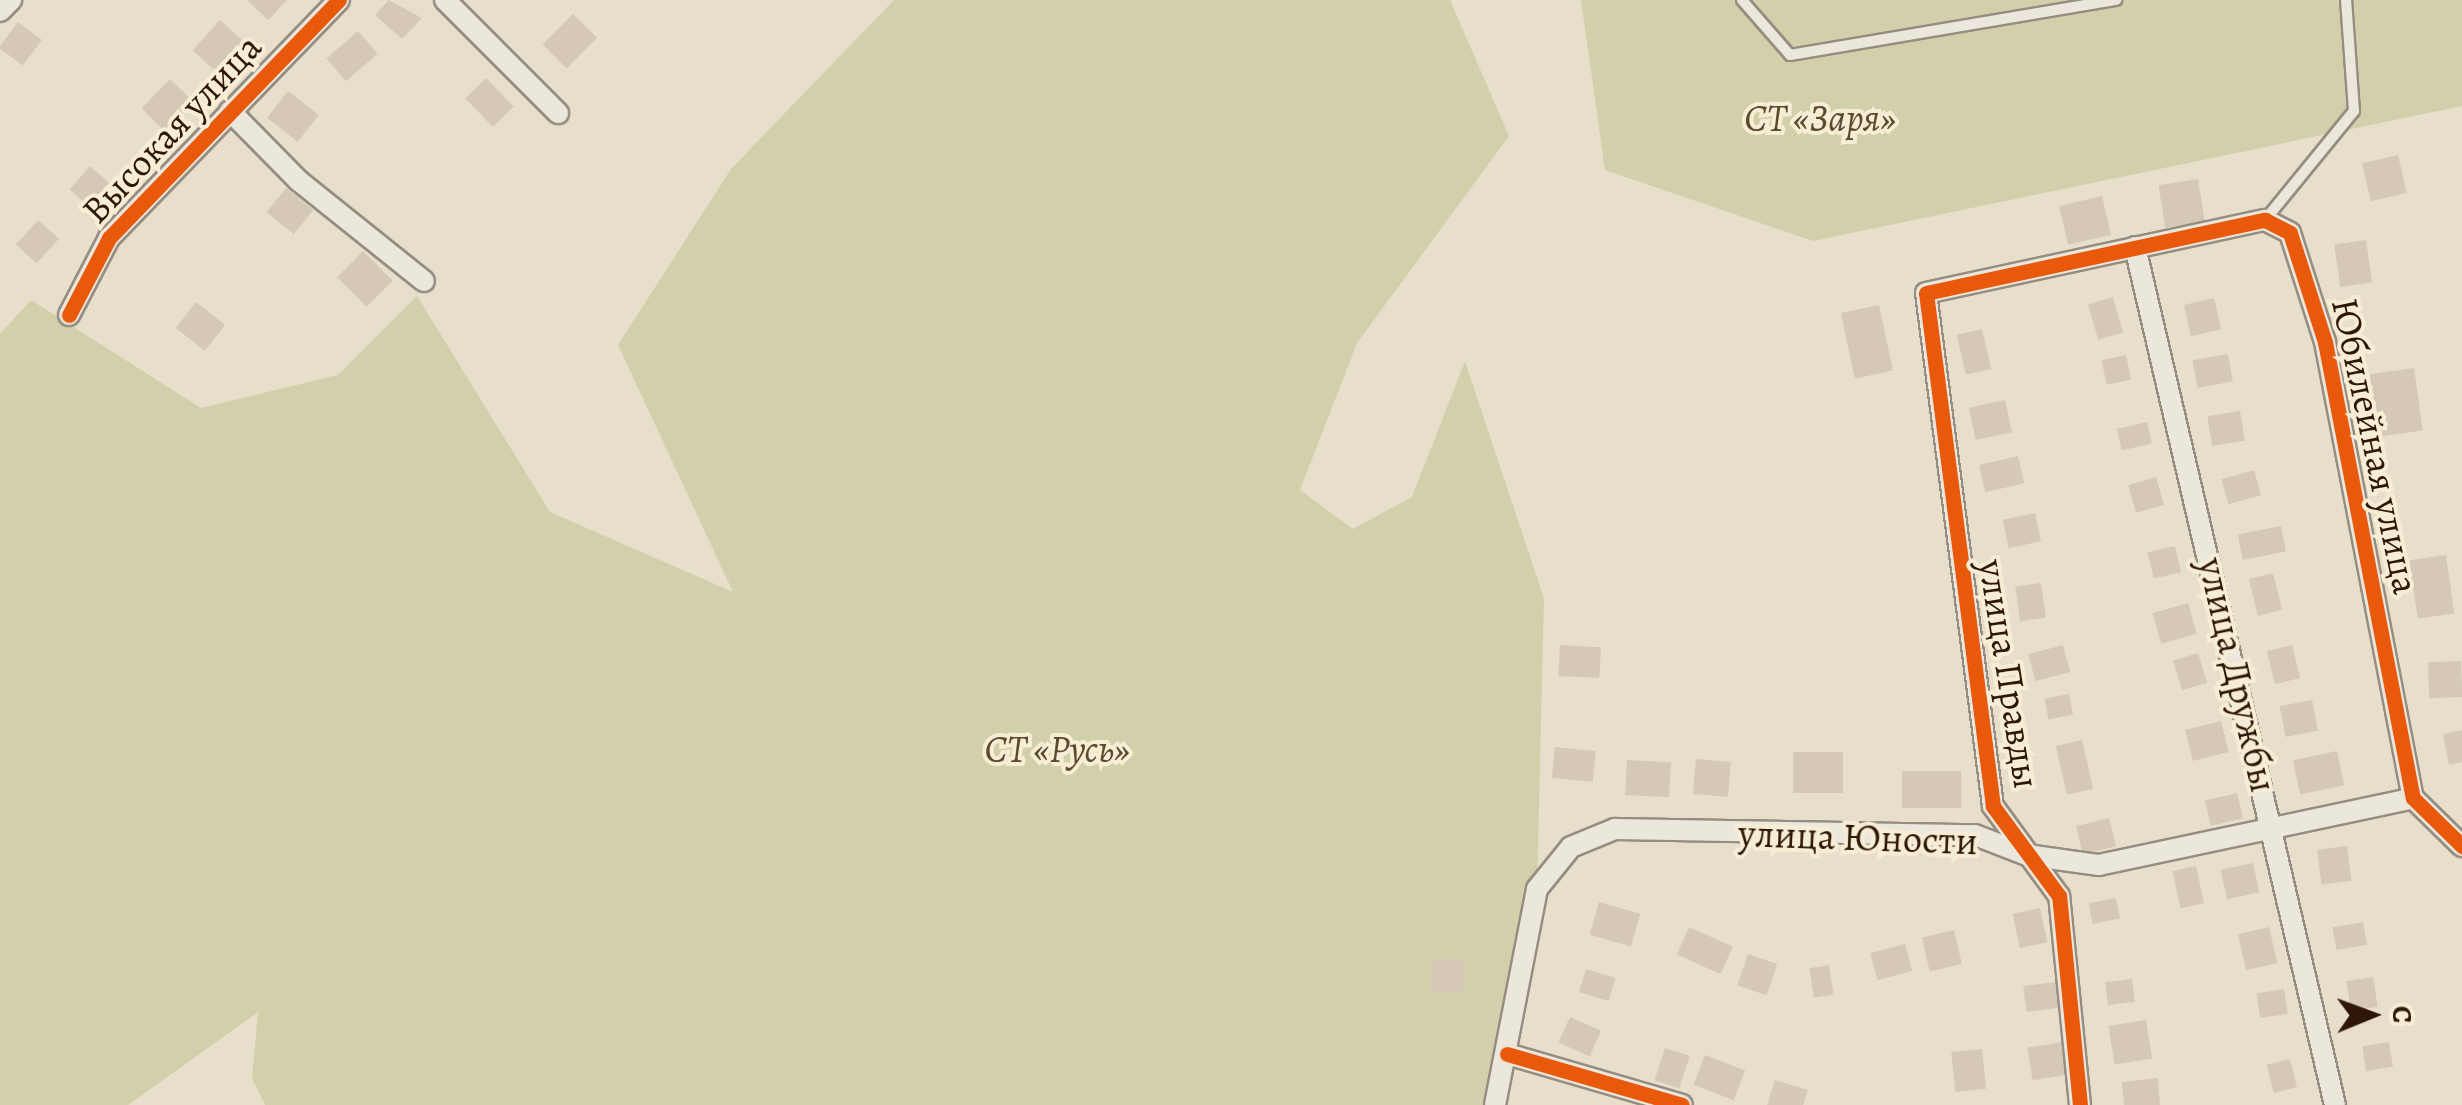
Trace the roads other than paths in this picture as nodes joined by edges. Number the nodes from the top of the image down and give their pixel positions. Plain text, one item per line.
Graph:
1 (11, 0) edge
2 (339, 0) edge
3 (446, 0) edge
4 (1742, 0) edge
5 (2116, 0) edge
6 (2346, 0) edge
7 (0, 11) edge
8 (230, 111) junction
9 (558, 113) dead end
10 (2264, 220) junction
11 (2135, 247) junction
12 (424, 281) dead end
13 (69, 315) dead end
14 (2413, 798) junction
15 (2273, 826) junction
16 (2462, 846) edge
17 (2027, 855) junction
18 (1507, 1054) junction
19 (1495, 1105) edge
20 (1682, 1105) edge
21 (2080, 1105) edge
22 (2335, 1105) edge

1 - 7 street
2 - 8 street, Высокая улица
3 - 9 street
4 - 5 lane
6 - 10 lane
8 - 12 street
8 - 13 street, Высокая улица
10 - 11 street
10 - 14 street, Юбилейная улица
11 - 15 street, улица Дружбы
11 - 17 street, улица Правды
14 - 15 street, улица Юности
14 - 16 street
15 - 17 street, улица Юности
15 - 22 street, улица Дружбы
17 - 18 street, улица Юности
17 - 21 street, улица Правды
18 - 19 street, улица Юности
18 - 20 street

